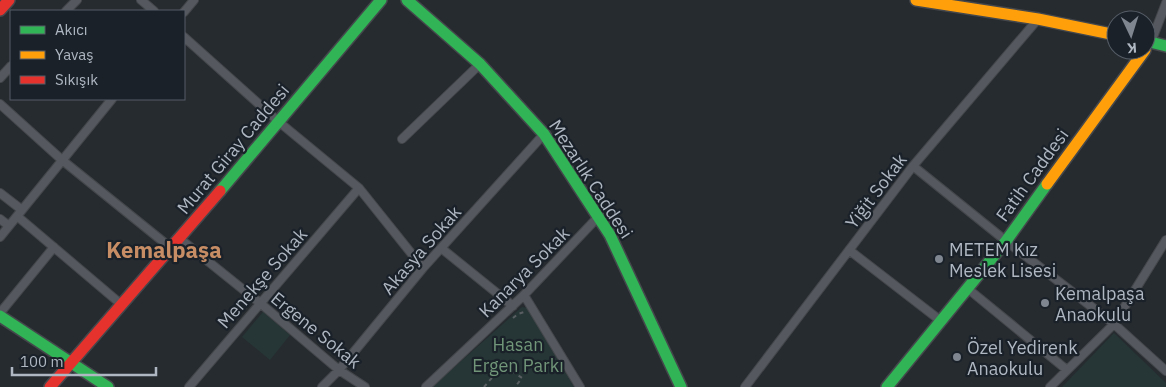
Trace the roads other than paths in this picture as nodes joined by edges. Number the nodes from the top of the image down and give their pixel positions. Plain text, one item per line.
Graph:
1 (9, 0) edge
2 (77, 0) edge
3 (142, 0) edge
4 (194, 0) edge
5 (381, 0) edge
6 (407, 0) edge
7 (916, 0) edge
8 (1166, 1) edge
9 (0, 10) edge
10 (67, 10) edge
11 (153, 10) edge
12 (185, 11) edge
13 (1038, 19) junction
14 (1156, 25) edge
15 (1106, 33) edge
16 (185, 38) edge
17 (1137, 60) edge
18 (480, 64) junction
19 (10, 67) edge
20 (0, 78) edge
21 (111, 100) edge
22 (0, 104) edge
23 (279, 122) junction
24 (544, 134) junction
25 (402, 139) dead end
26 (62, 160) junction
27 (913, 166) junction
28 (358, 188) junction
29 (0, 193) edge
30 (19, 213) junction
31 (598, 217) junction
32 (0, 219) edge
33 (9, 226) junction
34 (0, 237) edge
35 (179, 238) junction
36 (1166, 240) edge
37 (1006, 241) junction
38 (54, 247) junction
39 (171, 248) junction
40 (441, 248) junction
41 (849, 250) junction
42 (423, 268) junction
43 (967, 288) junction
44 (524, 295) junction
45 (260, 303) junction
46 (122, 304) junction
47 (513, 306) junction
48 (0, 315) edge
49 (940, 321) junction
50 (1114, 324) junction
51 (71, 364) junction
52 (339, 370) junction
53 (1067, 370) junction
54 (1166, 371) edge
55 (50, 387) edge
56 (108, 387) edge
57 (189, 387) edge
58 (322, 387) edge
59 (365, 387) edge
60 (426, 387) edge
61 (580, 387) edge
62 (682, 387) edge
63 (744, 387) edge
64 (887, 387) edge
65 (1050, 387) edge

1 - 9 main road
2 - 10 street
3 - 11 street
4 - 12 street
5 - 23 main road, Murat Giray Caddesi
6 - 18 main road, Mezarlık Caddesi
7 - 13 main road
8 - 14 street
13 - 15 main road
13 - 27 street, Yiğit Sokak
16 - 23 street
17 - 37 main road, Fatih Caddesi
18 - 24 main road, Mezarlık Caddesi
18 - 25 street
19 - 20 street
21 - 26 street
22 - 26 street
23 - 28 street
23 - 35 main road, Murat Giray Caddesi
24 - 31 main road, Mezarlık Caddesi
24 - 40 street, Akasya Sokak
26 - 30 street
26 - 39 street
27 - 37 street
27 - 41 street, Yiğit Sokak
28 - 42 street
28 - 45 street, Menekşe Sokak
29 - 30 street
30 - 33 street
30 - 38 street
31 - 44 street, Kanarya Sokak
31 - 62 main road, Mezarlık Caddesi
32 - 33 street
33 - 34 street
35 - 39 main road, Murat Giray Caddesi
35 - 45 street, Ergene Sokak
36 - 50 street
37 - 43 main road, Fatih Caddesi
37 - 50 street
38 - 46 street
38 - 48 street
39 - 46 main road, Murat Giray Caddesi
40 - 42 street, Akasya Sokak
40 - 47 street
41 - 49 street
41 - 63 street, Yiğit Sokak
42 - 52 street, Akasya Sokak
43 - 49 main road, Fatih Caddesi
43 - 53 street
44 - 47 street, Kanarya Sokak
44 - 61 street
45 - 52 street, Ergene Sokak
45 - 57 street, Menekşe Sokak
46 - 51 main road, Murat Giray Caddesi
47 - 60 street, Kanarya Sokak
48 - 51 main road
49 - 64 main road, Fatih Caddesi
50 - 53 street
50 - 54 street
51 - 55 main road, Murat Giray Caddesi
51 - 56 main road
52 - 58 street, Akasya Sokak
52 - 59 street, Ergene Sokak
53 - 65 street

